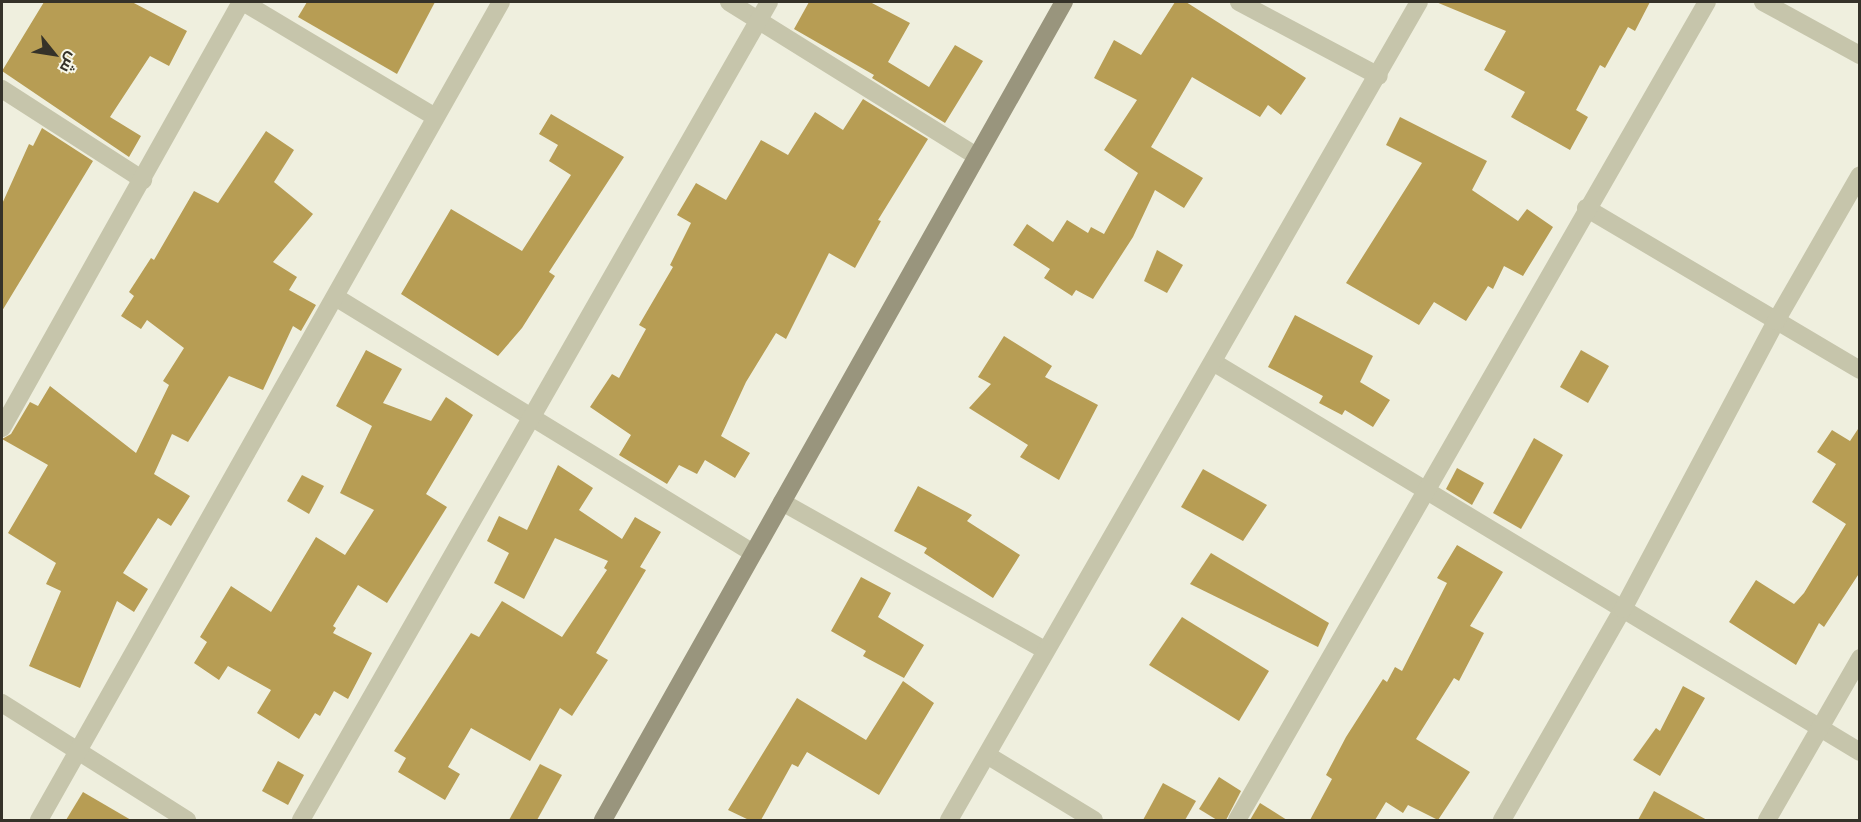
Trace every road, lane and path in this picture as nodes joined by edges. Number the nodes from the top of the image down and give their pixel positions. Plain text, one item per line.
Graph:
1 (242, 2) edge
2 (501, 2) edge
3 (729, 2) edge
4 (769, 2) edge
5 (1064, 2) edge
6 (1239, 2) edge
7 (1419, 2) edge
8 (1707, 2) edge
9 (1763, 2) edge
10 (759, 20) junction
11 (1860, 55) edge
12 (1379, 76) junction
13 (2, 89) edge
14 (435, 117) junction
15 (976, 156) junction
16 (1860, 175) edge
17 (143, 180) junction
18 (1586, 208) junction
19 (337, 298) junction
20 (1776, 321) junction
21 (1213, 362) junction
22 (1860, 370) edge
23 (533, 415) junction
24 (2, 428) edge
25 (1424, 491) junction
26 (782, 502) junction
27 (753, 553) junction
28 (1623, 609) junction
29 (1045, 651) junction
30 (1860, 658) edge
31 (2, 703) edge
32 (1821, 727) junction
33 (79, 751) junction
34 (1860, 752) edge
35 (987, 755) junction
36 (39, 820) edge
37 (187, 820) edge
38 (302, 820) edge
39 (603, 820) edge
40 (949, 820) edge
41 (1094, 820) edge
42 (1237, 820) edge
43 (1502, 820) edge
44 (1767, 820) edge

1 - 14 street
1 - 17 street
2 - 14 street
3 - 10 street
4 - 10 street
5 - 15 street
6 - 12 street
7 - 12 street
8 - 18 street
9 - 11 street
10 - 15 street
10 - 23 street
12 - 21 street
13 - 17 street
14 - 19 street
15 - 26 street
16 - 20 street
17 - 24 street
18 - 20 street
18 - 25 street
19 - 23 street
19 - 33 street
20 - 22 street
20 - 28 street
21 - 25 street
21 - 29 street
23 - 27 street
23 - 38 street
25 - 28 street
25 - 42 street
26 - 27 street
26 - 29 street
27 - 39 street
28 - 32 street
28 - 43 street
29 - 35 street
30 - 32 street
31 - 33 street
32 - 34 street
32 - 44 street
33 - 36 street
33 - 37 street
35 - 40 street
35 - 41 street

